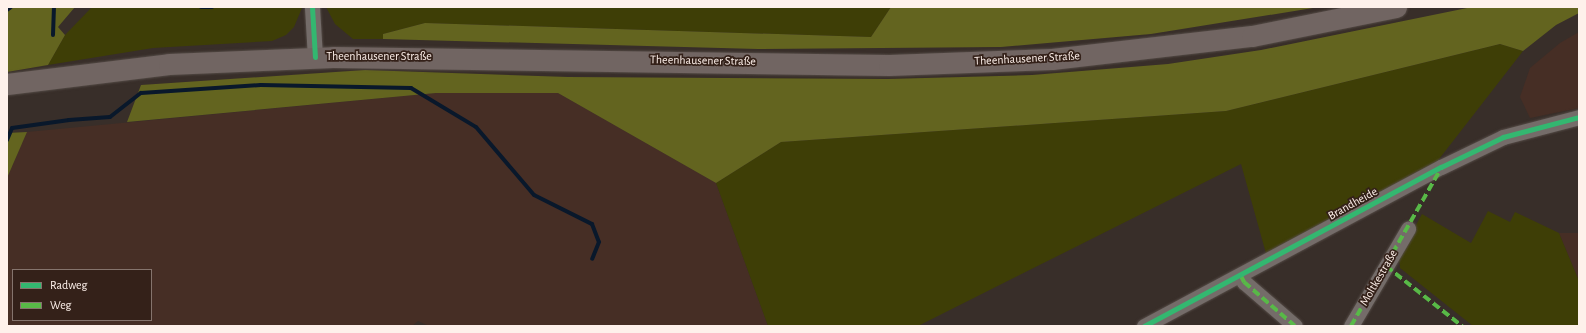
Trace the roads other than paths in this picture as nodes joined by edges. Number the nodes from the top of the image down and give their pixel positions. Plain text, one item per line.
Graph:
1 (312, 7) edge
2 (1396, 7) edge
3 (315, 57) junction
4 (7, 84) edge
5 (1579, 117) edge
6 (1408, 229) dead end
7 (1241, 276) junction
8 (1144, 326) edge
9 (1295, 326) edge
10 (1351, 326) edge

1 - 3 street
2 - 3 main road, Theenhausener Straße
3 - 4 main road, Theenhausener Straße
5 - 7 street, Brandheide
6 - 10 street, Moltkestraße
7 - 8 street, Brandheide
7 - 9 street

